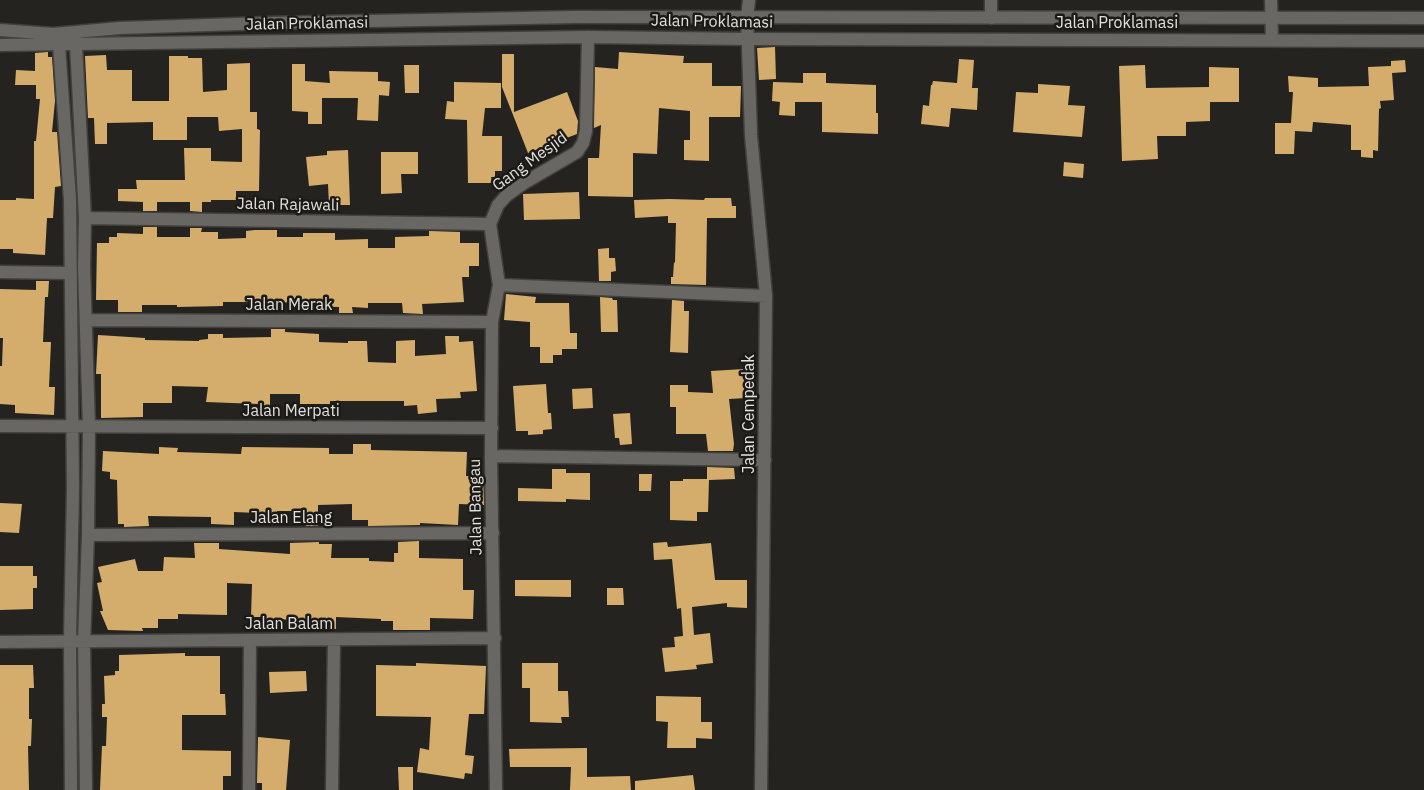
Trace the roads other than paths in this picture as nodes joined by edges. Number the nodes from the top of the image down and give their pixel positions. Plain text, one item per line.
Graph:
1 (749, 0) edge
2 (991, 0) edge
3 (1270, 0) edge
4 (1271, 17) junction
5 (748, 18) junction
6 (991, 18) junction
7 (1424, 18) edge
8 (0, 30) edge
9 (588, 37) junction
10 (75, 38) junction
11 (56, 39) junction
12 (749, 39) junction
13 (1272, 40) junction
14 (1424, 41) edge
15 (0, 45) edge
16 (85, 218) junction
17 (490, 224) junction
18 (0, 272) edge
19 (70, 273) junction
20 (499, 286) junction
21 (766, 296) junction
22 (86, 320) junction
23 (492, 322) junction
24 (0, 426) edge
25 (72, 426) junction
26 (89, 426) junction
27 (492, 428) junction
28 (491, 456) junction
29 (765, 460) junction
30 (494, 533) junction
31 (88, 535) junction
32 (495, 638) junction
33 (70, 640) junction
34 (250, 640) junction
35 (334, 640) junction
36 (0, 642) edge
37 (84, 642) junction
38 (71, 790) edge
39 (86, 790) edge
40 (249, 790) edge
41 (332, 790) edge
42 (496, 790) edge
43 (761, 790) edge

1 - 5 street, Jalan Cempedak
2 - 6 street
3 - 4 street
4 - 6 street, Jalan Proklamasi
4 - 7 street, Jalan Proklamasi
4 - 13 street
5 - 6 street, Jalan Proklamasi
5 - 10 street, Jalan Proklamasi
5 - 12 street, Jalan Cempedak
8 - 11 street, Jalan Proklamasi
9 - 10 street, Jalan Proklamasi
9 - 12 street, Jalan Proklamasi
9 - 17 street, Gang Mesjid
10 - 11 street, Jalan Proklamasi
10 - 16 street
11 - 15 street, Jalan Proklamasi
11 - 19 street
12 - 13 street, Jalan Proklamasi
12 - 21 street, Jalan Cempedak
13 - 14 street, Jalan Proklamasi
16 - 17 street, Jalan Rajawali
16 - 22 street
17 - 20 street, Jalan Bangau
18 - 19 street
19 - 25 street
20 - 21 street
20 - 23 street, Jalan Bangau
21 - 29 street, Jalan Cempedak
22 - 23 street, Jalan Merak
22 - 26 street
23 - 27 street, Jalan Bangau
24 - 25 street, Jalan Merpati
25 - 26 street, Jalan Merpati
25 - 33 street
26 - 27 street, Jalan Merpati
26 - 31 street
27 - 28 street, Jalan Bangau
28 - 29 street
28 - 30 street, Jalan Bangau
29 - 43 street, Jalan Cempedak
30 - 31 street, Jalan Elang
30 - 32 street, Jalan Bangau
31 - 37 street
32 - 35 street, Jalan Balam
32 - 42 street, Jalan Bangau
33 - 36 street, Jalan Balam
33 - 37 street, Jalan Balam
33 - 38 street
34 - 35 street, Jalan Balam
34 - 37 street, Jalan Balam
34 - 40 street
35 - 41 street
37 - 39 street

